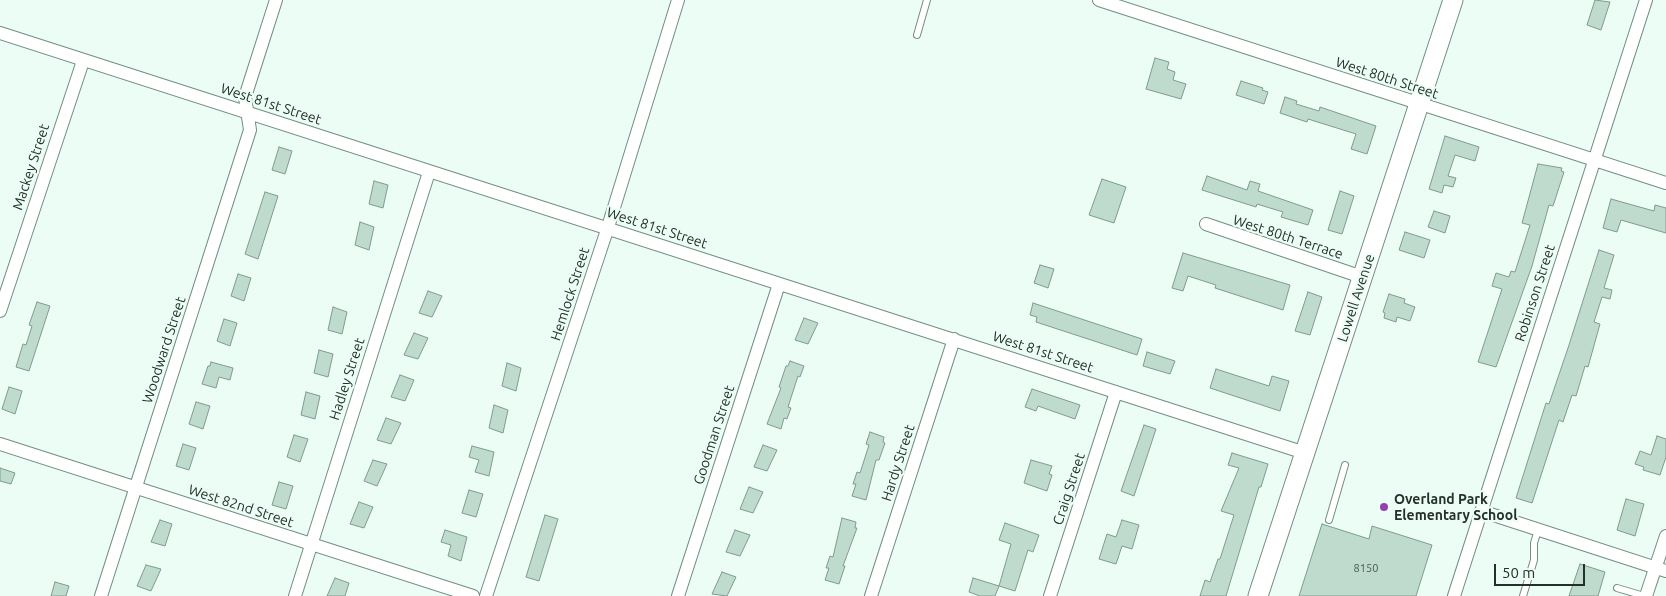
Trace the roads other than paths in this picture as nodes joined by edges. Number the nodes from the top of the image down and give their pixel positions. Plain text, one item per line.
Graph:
1 (276, 0) edge
2 (678, 0) edge
3 (927, 0) edge
4 (1099, 0) edge
5 (1453, 0) edge
6 (1646, 0) edge
7 (0, 33) edge
8 (917, 35) dead end
9 (83, 61) junction
10 (1420, 105) junction
11 (248, 113) junction
12 (1593, 160) junction
13 (429, 172) junction
14 (1666, 184) edge
15 (1206, 224) dead end
16 (608, 227) junction
17 (1362, 277) junction
18 (779, 284) junction
19 (0, 311) edge
20 (954, 339) junction
21 (1116, 392) junction
22 (0, 444) edge
23 (1305, 453) junction
24 (1345, 465) dead end
25 (136, 487) junction
26 (1481, 511) junction
27 (1329, 520) dead end
28 (1538, 530) junction
29 (1666, 536) edge
30 (310, 544) junction
31 (1661, 570) edge
32 (1617, 588) dead end
33 (101, 596) edge
34 (295, 596) edge
35 (473, 596) edge
36 (486, 596) edge
37 (678, 596) edge
38 (871, 596) edge
39 (1050, 596) edge
40 (1258, 596) edge
41 (1454, 596) edge
42 (1523, 596) edge
43 (1645, 596) edge

1 - 11 street, Woodward Street
2 - 16 street, Hemlock Street
3 - 8 lane
4 - 10 street, West 80th Street
5 - 10 street, Lowell Avenue
6 - 12 street, Robinson Street
7 - 9 street, West 81st Street
9 - 11 street, West 81st Street
9 - 19 street, Mackey Street
10 - 12 street, West 80th Street
10 - 17 street, Lowell Avenue
11 - 13 street, West 81st Street
11 - 25 street, Woodward Street
12 - 14 street, West 80th Street
12 - 26 street, Robinson Street
13 - 16 street, West 81st Street
13 - 30 street, Hadley Street
15 - 17 street, West 80th Terrace
16 - 18 street, West 81st Street
16 - 36 street, Hemlock Street
17 - 23 street, Lowell Avenue
18 - 20 street, West 81st Street
18 - 37 street, Goodman Street
20 - 21 street, West 81st Street
20 - 38 street, Hardy Street
21 - 23 street, West 81st Street
21 - 39 street, Craig Street
22 - 25 street, West 82nd Street
23 - 40 street, Lowell Avenue
24 - 27 lane
25 - 30 street, West 82nd Street
25 - 33 street, Woodward Street
26 - 28 street
26 - 41 street, Robinson Street
28 - 31 street
28 - 42 lane
29 - 31 street
30 - 34 street, Hadley Street
30 - 35 street, West 82nd Street
31 - 43 street
32 - 43 lane

